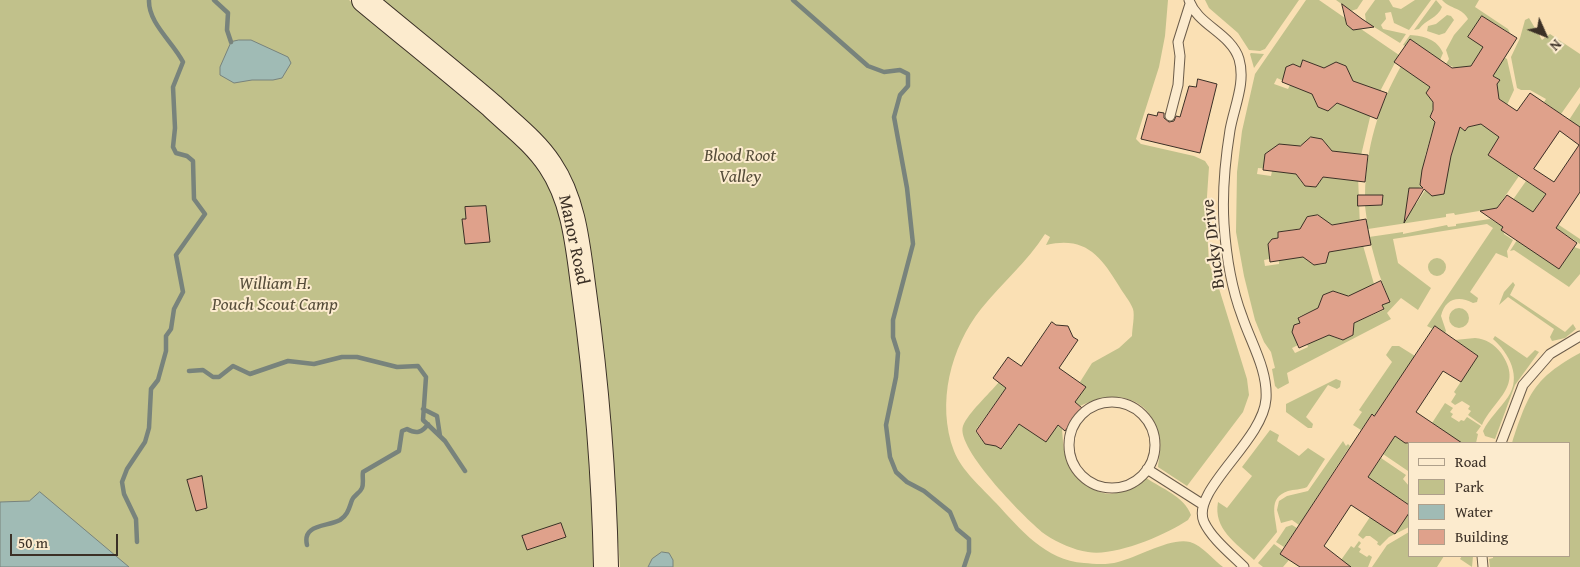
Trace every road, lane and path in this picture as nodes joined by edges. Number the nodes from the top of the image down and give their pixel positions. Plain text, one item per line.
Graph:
1 (364, 0) edge
2 (1189, 2) edge
3 (1170, 116) dead end
4 (1580, 336) edge
5 (1501, 442) edge
6 (1147, 470) junction
7 (1202, 508) junction
8 (606, 567) edge
9 (1244, 567) edge

1 - 8 street, Manor Road
2 - 3 lane
2 - 7 lane, Bucky Drive
4 - 5 lane
6 - 6 lane
6 - 7 lane
7 - 9 lane

